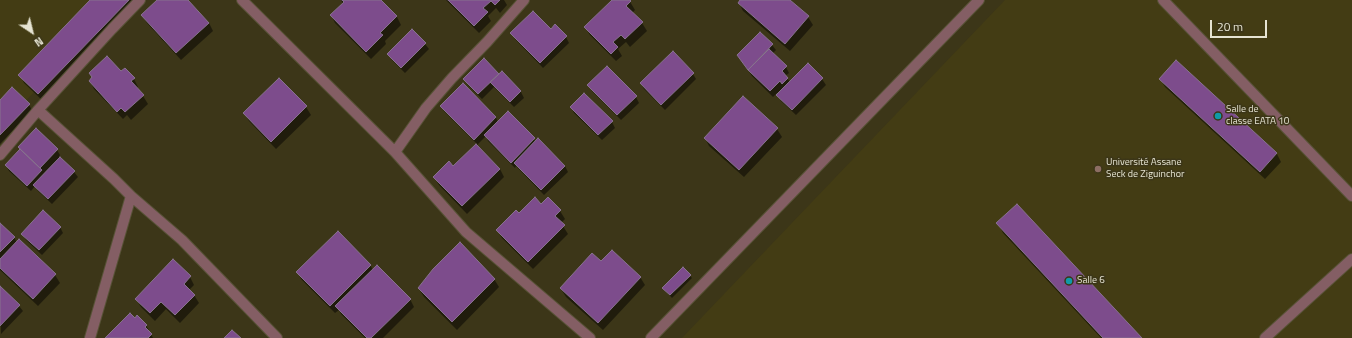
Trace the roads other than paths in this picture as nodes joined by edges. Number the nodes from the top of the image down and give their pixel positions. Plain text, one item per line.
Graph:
1 (140, 0) edge
2 (242, 0) edge
3 (524, 0) edge
4 (979, 0) edge
5 (1163, 0) edge
6 (38, 110) junction
7 (394, 152) junction
8 (0, 155) edge
9 (131, 196) junction
10 (1352, 196) edge
11 (1352, 259) edge
12 (90, 338) edge
13 (277, 338) edge
14 (590, 338) edge
15 (651, 338) edge
16 (1265, 338) edge

1 - 6 street
2 - 7 street
3 - 7 street
4 - 15 street
5 - 10 street
6 - 8 street
6 - 9 street
7 - 14 street
9 - 12 street
9 - 13 street
11 - 16 street

